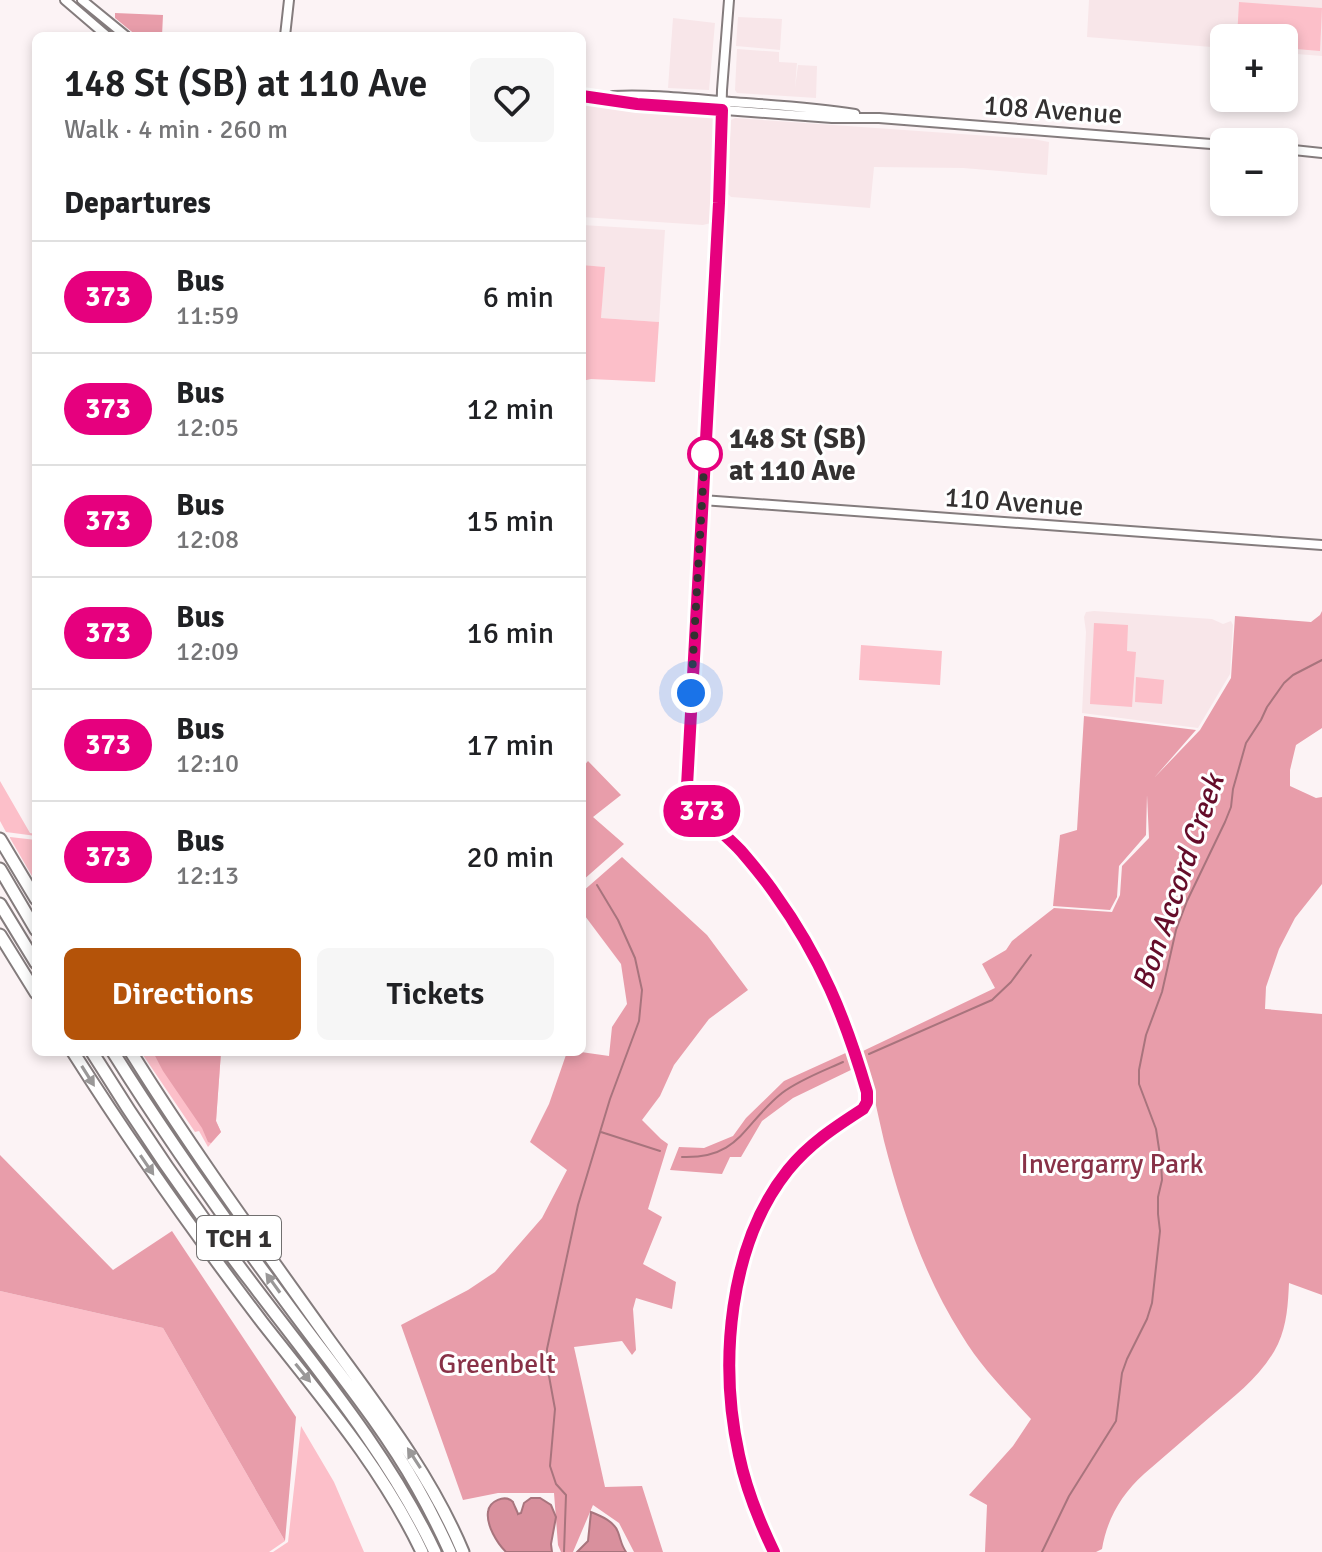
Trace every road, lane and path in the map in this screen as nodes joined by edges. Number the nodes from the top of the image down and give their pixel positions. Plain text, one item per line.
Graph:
1 (65, 0) edge
2 (82, 0) edge
3 (289, 0) edge
4 (729, 0) edge
5 (102, 32) edge
6 (111, 32) edge
7 (121, 32) edge
8 (285, 32) edge
9 (586, 96) edge
10 (722, 106) junction
11 (1210, 144) edge
12 (1298, 150) edge
13 (1322, 153) edge
14 (702, 500) junction
15 (1322, 545) edge
16 (0, 839) edge
17 (0, 869) edge
18 (32, 892) edge
19 (0, 904) edge
20 (32, 923) edge
21 (0, 935) edge
22 (32, 956) edge
23 (32, 987) edge
24 (76, 1056) edge
25 (95, 1056) edge
26 (116, 1056) edge
27 (134, 1056) edge
28 (357, 1388) junction
29 (335, 1404) junction
30 (422, 1552) edge
31 (435, 1552) edge
32 (450, 1552) edge
33 (463, 1552) edge
34 (774, 1552) edge

1 - 5 street
2 - 6 street
2 - 7 street
3 - 8 street
4 - 10 street
9 - 10 street, 108 Avenue
10 - 11 street, 108 Avenue
10 - 14 street
12 - 13 street
14 - 15 street, 110 Avenue
14 - 34 street
16 - 18 highway
17 - 20 highway
19 - 22 highway
21 - 23 highway
24 -> 29 highway
25 - 29 highway, TCH 1
28 -> 26 highway, TCH 1
27 - 28 highway
28 - 32 highway, TCH 1
33 -> 28 highway
29 - 30 highway
29 - 31 highway, TCH 1

